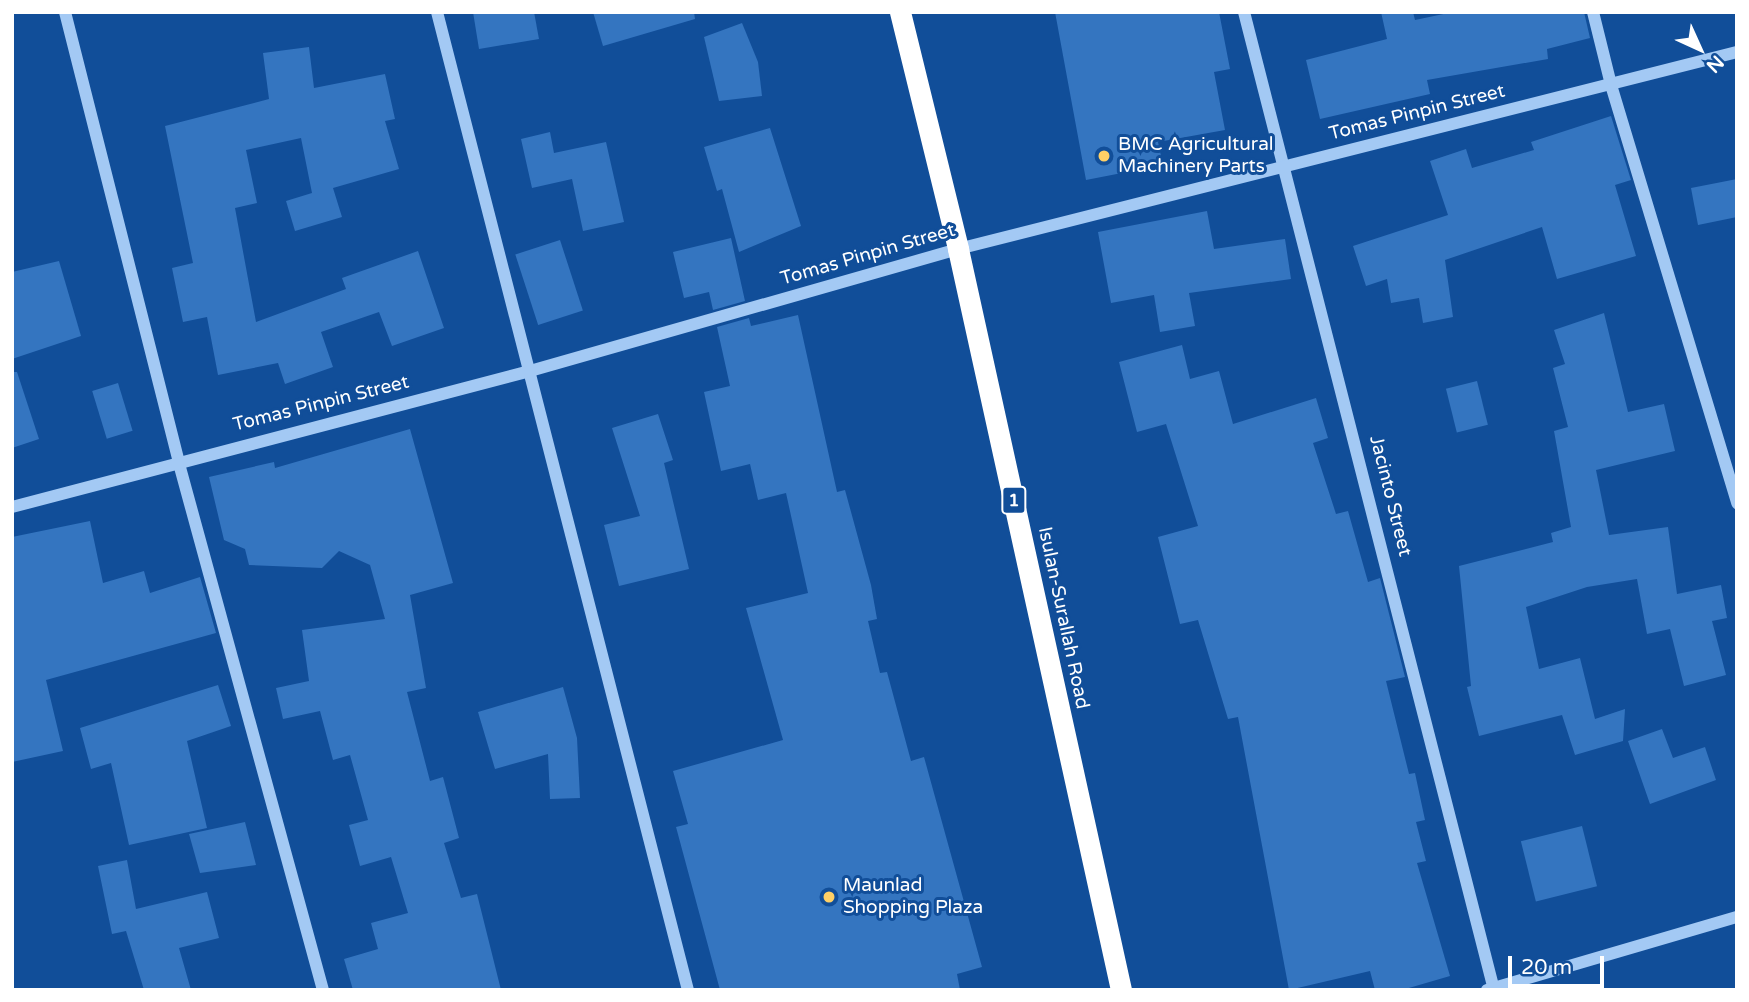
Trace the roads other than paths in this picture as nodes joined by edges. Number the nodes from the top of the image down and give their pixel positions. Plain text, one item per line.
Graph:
1 (65, 12) edge
2 (437, 12) edge
3 (900, 12) edge
4 (1244, 12) edge
5 (1593, 12) edge
6 (1737, 52) edge
7 (1611, 85) junction
8 (1287, 165) junction
9 (958, 250) junction
10 (530, 371) junction
11 (178, 460) junction
12 (1737, 503) edge
13 (12, 507) edge
14 (1737, 917) edge
15 (1492, 989) edge
16 (323, 990) edge
17 (688, 990) edge
18 (1122, 990) edge

1 - 11 street
2 - 10 street
3 - 9 highway, Isulan-Surallah Road / 1
4 - 8 street, Jacinto Street
5 - 7 street
6 - 7 street, Tomas Pinpin Street
7 - 8 street, Tomas Pinpin Street
7 - 12 street
8 - 9 street, Tomas Pinpin Street
8 - 15 street, Jacinto Street
9 - 10 street, Tomas Pinpin Street
9 - 18 highway, Isulan-Surallah Road / 1
10 - 11 street, Tomas Pinpin Street
10 - 17 street
11 - 13 street, Tomas Pinpin Street
11 - 16 street
14 - 15 street

